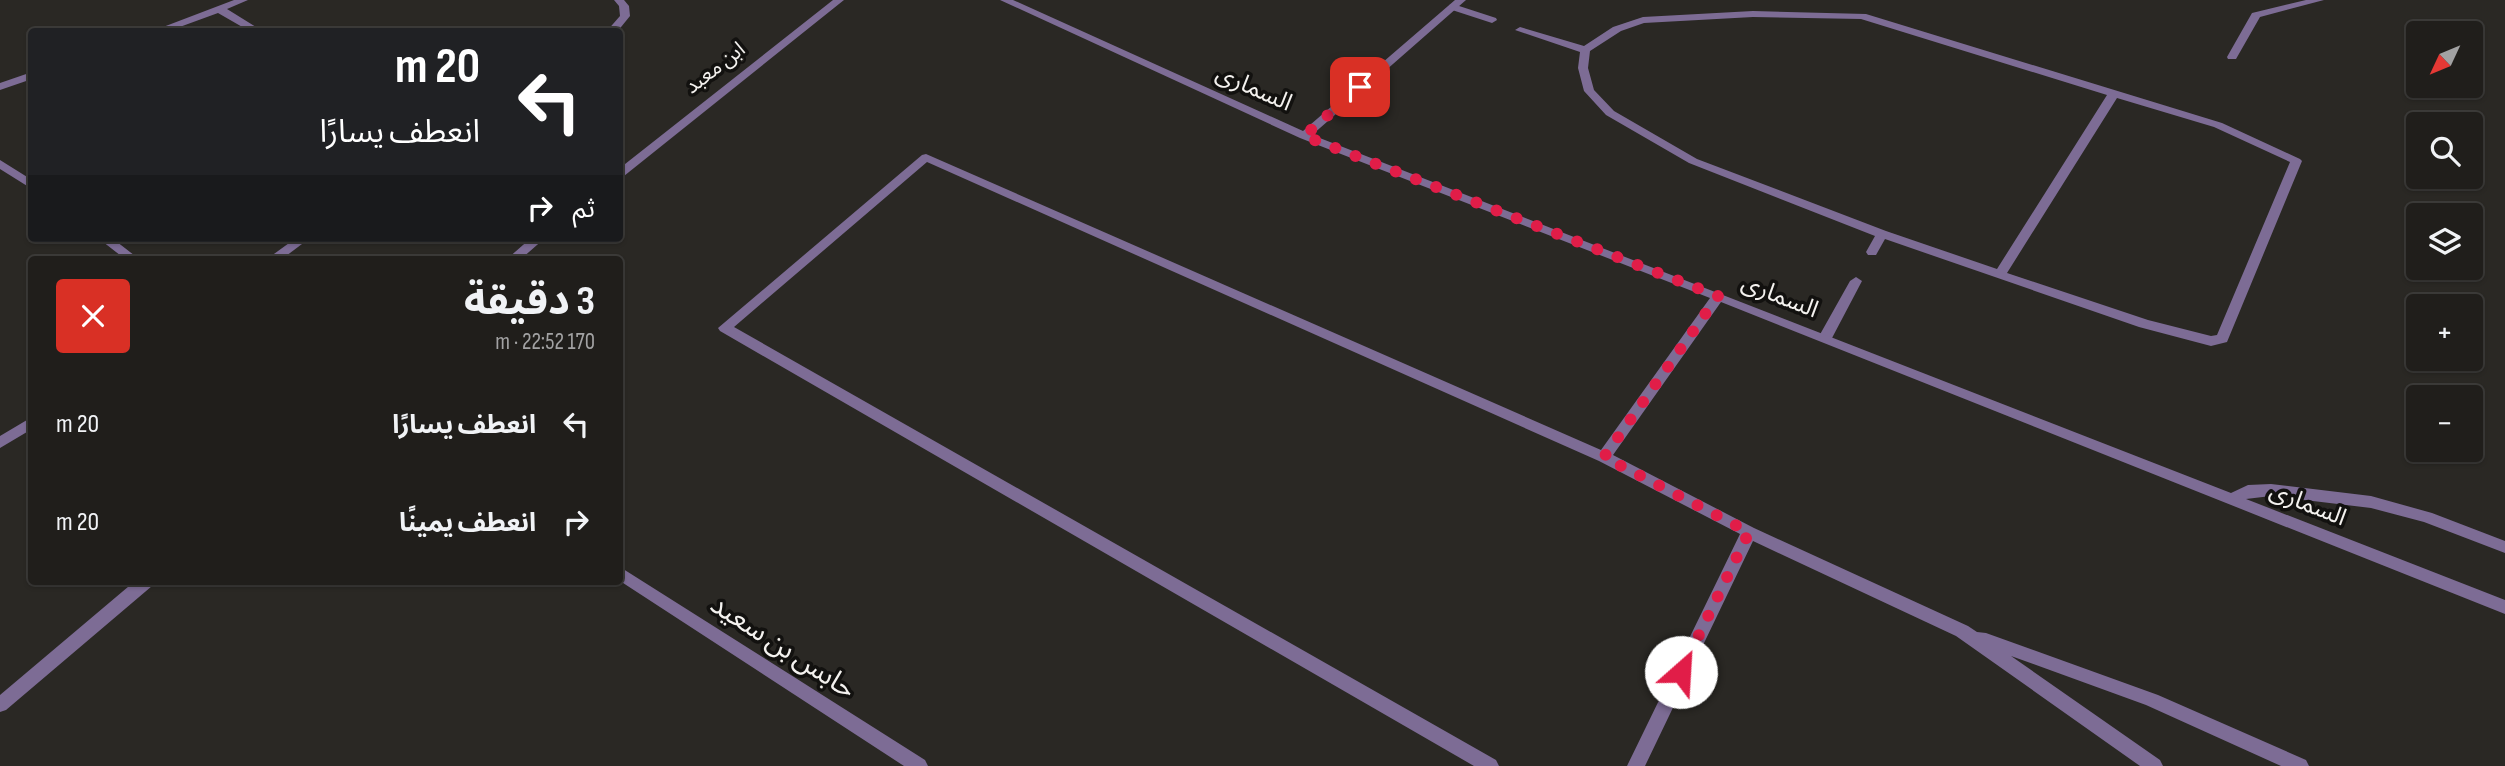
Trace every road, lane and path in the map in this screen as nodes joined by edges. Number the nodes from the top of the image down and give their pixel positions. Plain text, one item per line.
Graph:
1 (243, 0) edge
2 (619, 0) edge
3 (839, 0) edge
4 (1005, 0) edge
5 (2319, 0) edge
6 (1457, 4) edge
7 (219, 9) junction
8 (1492, 20) dead end
9 (166, 28) edge
10 (252, 28) edge
11 (614, 28) edge
12 (1520, 30) dead end
13 (1585, 50) junction
14 (2232, 57) dead end
15 (28, 76) edge
16 (0, 87) edge
17 (2115, 93) junction
18 (1304, 136) junction
19 (0, 164) edge
20 (623, 171) edge
21 (28, 183) edge
22 (1882, 234) junction
23 (110, 242) edge
24 (298, 242) edge
25 (534, 242) edge
26 (1872, 252) dead end
27 (129, 256) edge
28 (277, 256) edge
29 (517, 256) edge
30 (2000, 274) junction
31 (1856, 281) dead end
32 (1718, 296) junction
33 (1825, 338) junction
34 (28, 425) edge
35 (0, 443) edge
36 (1604, 457) junction
37 (2232, 499) junction
38 (1749, 532) junction
39 (2505, 547) edge
40 (623, 575) edge
41 (141, 585) edge
42 (2505, 607) edge
43 (1962, 631) junction
44 (0, 705) edge
45 (919, 766) edge
46 (1490, 766) edge
47 (1636, 766) edge
48 (2154, 766) edge
49 (2300, 766) edge

1 - 7 street
2 - 11 street
3 - 20 street, ابن معبد
4 - 18 street, السمارى
5 - 14 street
6 - 8 street
6 - 18 street
7 - 9 street
7 - 10 street
12 - 13 street
13 - 17 street
13 - 22 street
15 - 16 street
17 - 30 street
17 - 30 street
18 - 32 street, السمارى
19 - 21 street
22 - 26 street
22 - 30 street
23 - 27 street
24 - 28 street
25 - 29 street
31 - 33 street
32 - 33 street, السمارى
32 - 36 street
33 - 37 street, السمارى
34 - 35 street
36 - 38 street
36 - 46 street
37 - 39 street
37 - 42 street, السمارى
38 - 43 street
38 - 47 street
40 - 45 street, حابس بن سعيد
41 - 44 street
43 - 48 street
43 - 49 street

